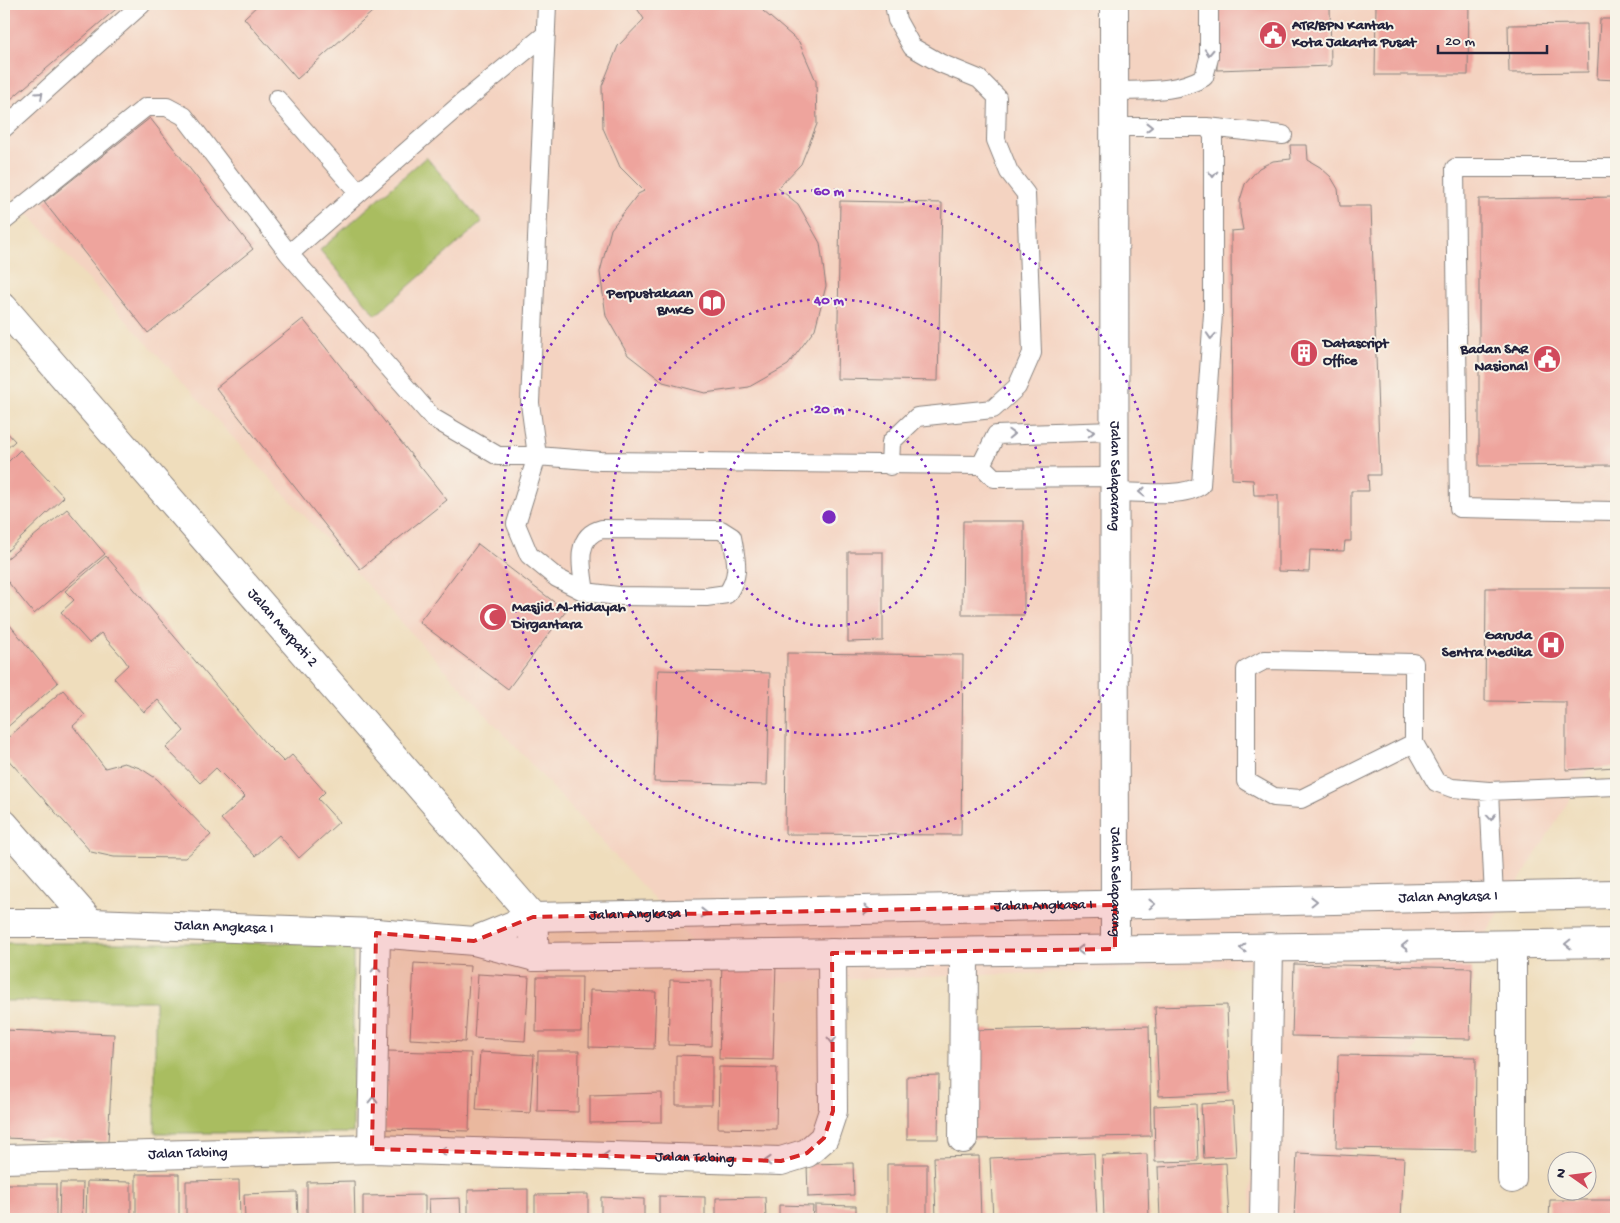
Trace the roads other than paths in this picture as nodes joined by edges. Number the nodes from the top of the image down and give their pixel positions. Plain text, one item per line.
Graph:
1 (142, 4) edge
2 (548, 4) edge
3 (894, 4) edge
4 (1114, 4) edge
5 (1209, 4) edge
6 (546, 34) junction
7 (1114, 91) junction
8 (277, 99) dead end
9 (1115, 127) junction
10 (1208, 127) junction
11 (4, 128) edge
12 (1283, 134) dead end
13 (1616, 168) edge
14 (359, 193) junction
15 (4, 221) edge
16 (289, 254) junction
17 (4, 308) edge
18 (1114, 431) junction
19 (537, 456) junction
20 (981, 465) junction
21 (890, 466) junction
22 (1115, 485) junction
23 (1616, 511) edge
24 (585, 592) junction
25 (1414, 743) junction
26 (1616, 786) edge
27 (1489, 791) junction
28 (4, 824) edge
29 (1616, 894) edge
30 (1494, 897) junction
31 (1115, 905) junction
32 (533, 917) junction
33 (4, 923) edge
34 (91, 923) junction
35 (376, 933) junction
36 (474, 941) junction
37 (1616, 943) edge
38 (1512, 945) junction
39 (1269, 947) junction
40 (1115, 949) junction
41 (964, 952) junction
42 (832, 953) junction
43 (535, 958) junction
44 (963, 1139) dead end
45 (372, 1149) junction
46 (4, 1159) edge
47 (1512, 1179) dead end
48 (1264, 1219) edge

11 -> 1 lane
2 - 6 lane
3 - 21 lane
4 - 7 street, Jalan Selaparang
5 -> 7 lane
6 - 14 lane
6 - 19 lane
7 - 9 street, Jalan Selaparang
8 - 14 lane
9 -> 10 lane
9 - 18 street, Jalan Selaparang
10 - 12 lane
10 -> 22 lane
13 - 23 lane
14 - 16 lane
15 - 16 lane
16 - 19 lane
17 - 32 street, Jalan Merpati 2
20 -> 18 lane
18 - 22 street, Jalan Selaparang
19 - 21 lane
19 - 24 lane
20 - 21 lane
20 - 22 lane
22 - 31 street, Jalan Selaparang
24 - 24 lane
25 - 25 lane
25 - 27 lane
26 - 27 lane
27 -> 30 lane
28 - 34 street
29 - 30 street, Jalan Angkasa I
31 -> 30 street, Jalan Angkasa I
32 -> 31 street, Jalan Angkasa I
31 - 40 street, Jalan Selaparang
32 - 36 street, Jalan Angkasa I
32 - 43 street
33 - 34 street, Jalan Angkasa I
34 - 35 street, Jalan Angkasa I
35 - 36 street, Jalan Angkasa I
45 -> 35 street
36 - 43 street, Jalan Angkasa I
37 -> 38 street, Jalan Angkasa I
38 -> 39 street, Jalan Angkasa I
38 - 47 street
39 -> 40 street, Jalan Angkasa I
39 - 48 street
40 -> 41 street, Jalan Angkasa I
41 - 42 street, Jalan Angkasa I
41 - 44 street
42 - 43 street, Jalan Angkasa I
42 -> 45 street, Jalan Tabing
45 - 46 street, Jalan Tabing

